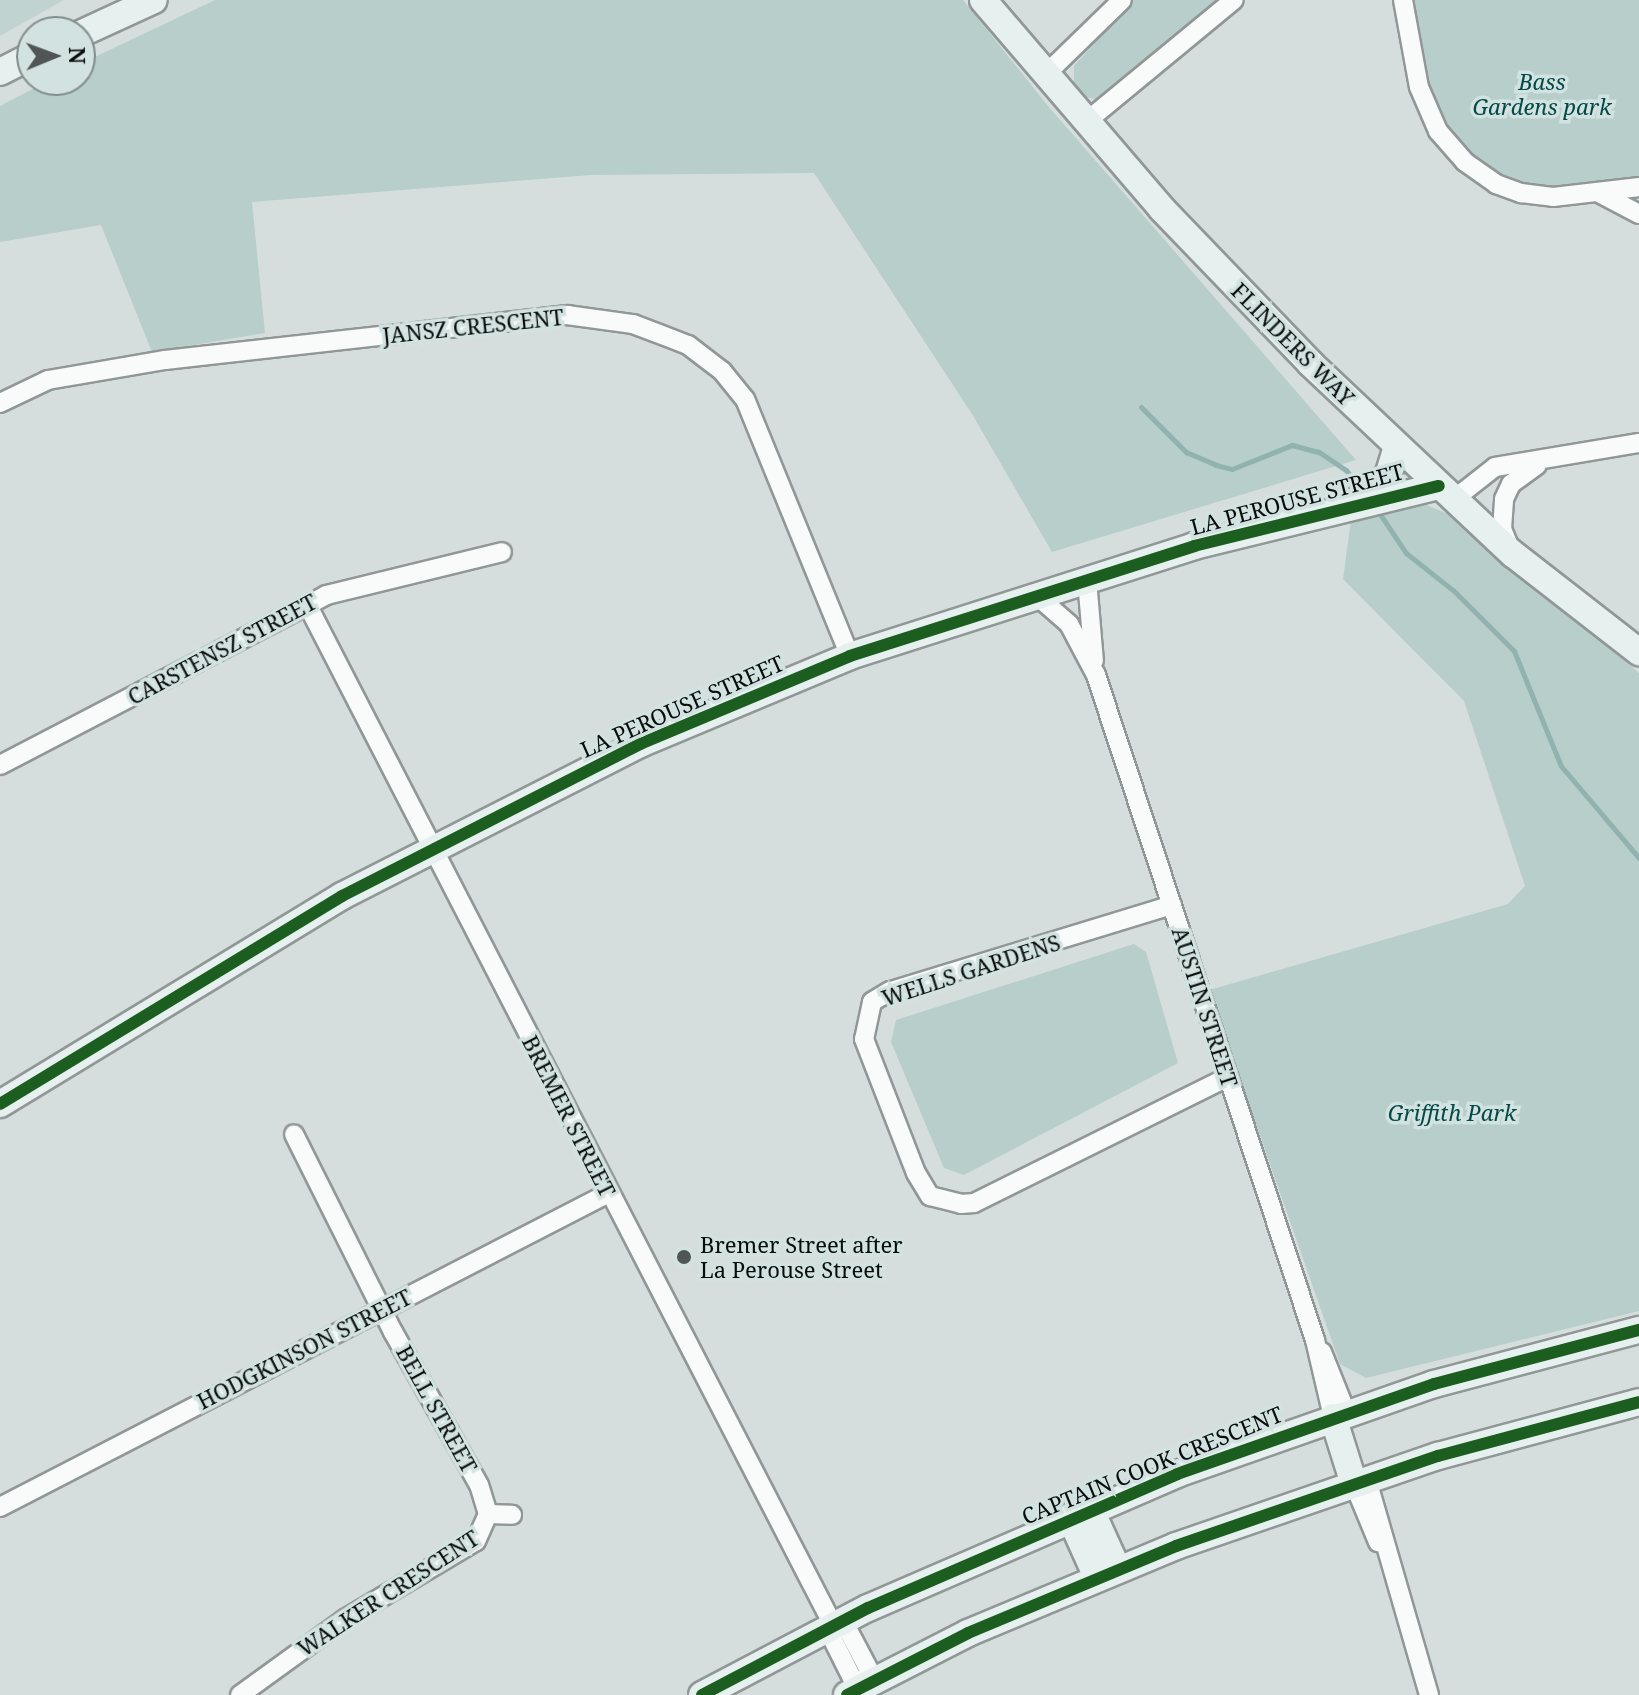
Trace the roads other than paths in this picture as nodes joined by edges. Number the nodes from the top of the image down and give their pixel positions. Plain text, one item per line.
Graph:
1 (154, 0) edge
2 (983, 0) edge
3 (1122, 0) edge
4 (1234, 0) edge
5 (1403, 0) edge
6 (96, 27) edge
7 (1045, 75) junction
8 (1087, 121) junction
9 (1639, 187) edge
10 (1601, 194) junction
11 (1639, 214) edge
12 (0, 403) edge
13 (1639, 443) edge
14 (1397, 446) junction
15 (1547, 460) junction
16 (1446, 493) junction
17 (1364, 499) junction
18 (502, 552) dead end
19 (1513, 554) junction
20 (1087, 580) junction
21 (1037, 596) junction
22 (308, 606) junction
23 (1639, 652) edge
24 (850, 656) junction
25 (1096, 675) junction
26 (0, 765) edge
27 (429, 848) junction
28 (1172, 905) junction
29 (1228, 1077) junction
30 (0, 1104) edge
31 (294, 1134) dead end
32 (609, 1193) junction
33 (381, 1309) junction
34 (1639, 1330) edge
35 (1639, 1402) edge
36 (1340, 1415) junction
37 (1361, 1482) junction
38 (0, 1507) edge
39 (1080, 1513) junction
40 (488, 1514) junction
41 (512, 1515) dead end
42 (1107, 1572) junction
43 (833, 1625) junction
44 (856, 1690) edge
45 (240, 1695) edge
46 (702, 1695) edge
47 (1429, 1695) edge

1 - 6 street
2 - 7 street, FLINDERS WAY
3 - 7 street
4 - 8 street
5 - 10 street
7 - 8 street, FLINDERS WAY
8 - 14 street, FLINDERS WAY
9 - 10 street
10 - 11 street
12 - 24 street, JANSZ CRESCENT
13 - 15 street, LA PEROUSE STREET
14 - 16 street, FLINDERS WAY
14 - 17 street, LA PEROUSE STREET
15 - 16 street, LA PEROUSE STREET
15 - 19 street, LA PEROUSE STREET
16 - 17 street, LA PEROUSE STREET
16 - 19 street, FLINDERS WAY
17 - 20 street, LA PEROUSE STREET
18 - 22 street, CARSTENSZ STREET
19 - 23 street, FLINDERS WAY
20 - 21 street, LA PEROUSE STREET
20 - 25 street, AUSTIN STREET
21 - 24 street, LA PEROUSE STREET
21 - 25 street, AUSTIN STREET
22 - 26 street, CARSTENSZ STREET
22 - 27 street, BREMER STREET
24 - 27 street, LA PEROUSE STREET
25 - 28 street, AUSTIN STREET
27 - 30 street, LA PEROUSE STREET
27 - 32 street, BREMER STREET
28 - 29 street, AUSTIN STREET
28 - 29 street, WELLS GARDENS
29 - 36 street, AUSTIN STREET
31 - 33 street, BELL STREET
32 - 33 street, HODGKINSON STREET
32 - 43 street, BREMER STREET
33 - 38 street, HODGKINSON STREET
33 - 40 street, BELL STREET
34 - 36 street, CAPTAIN COOK CRESCENT
35 - 37 street
36 - 37 street
36 - 39 street, CAPTAIN COOK CRESCENT
37 - 42 street
37 - 47 street
39 - 42 street
39 - 43 street, CAPTAIN COOK CRESCENT
40 - 41 street
40 - 45 street, WALKER CRESCENT
42 - 44 street
43 - 44 street, BREMER STREET
43 - 46 street, CAPTAIN COOK CRESCENT

